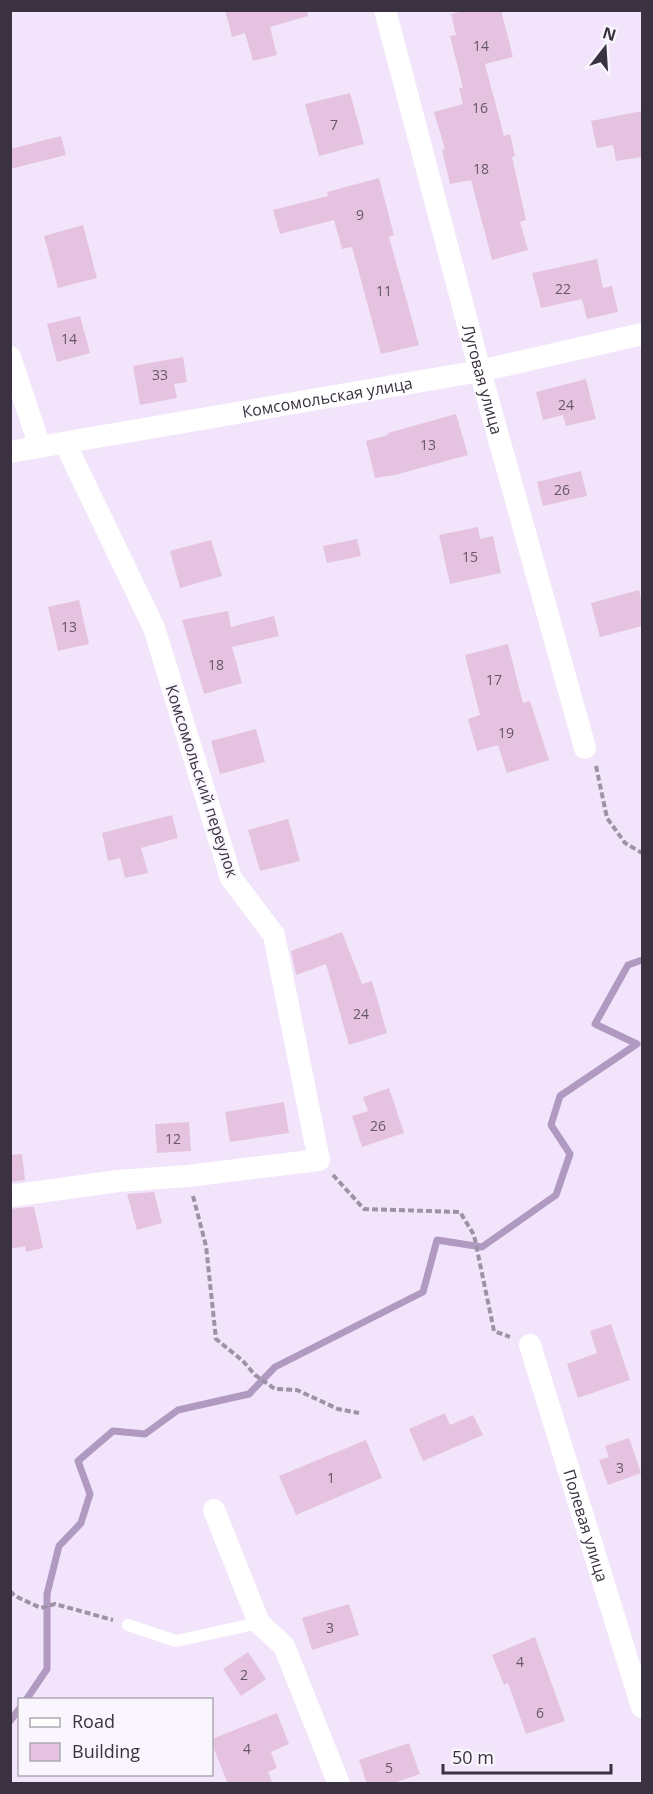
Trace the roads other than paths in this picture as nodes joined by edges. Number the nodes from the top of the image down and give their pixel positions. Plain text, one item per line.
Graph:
1 (385, 10) edge
2 (642, 334) edge
3 (10, 357) edge
4 (480, 370) junction
5 (65, 443) junction
6 (40, 447) junction
7 (10, 452) edge
8 (585, 748) road end
9 (10, 1196) edge
10 (530, 1345) road end
11 (214, 1510) dead end
12 (259, 1623) junction
13 (128, 1625) road end
14 (642, 1707) edge
15 (339, 1784) edge

1 - 4 street, Луговая улица
2 - 4 street, Комсомольская улица
3 - 6 street
4 - 5 street, Комсомольская улица
4 - 8 street, Луговая улица
5 - 6 street, Комсомольская улица
5 - 9 street, Комсомольский переулок
6 - 7 street, Комсомольская улица
10 - 14 street, Полевая улица
11 - 12 street
12 - 13 lane
12 - 15 street

